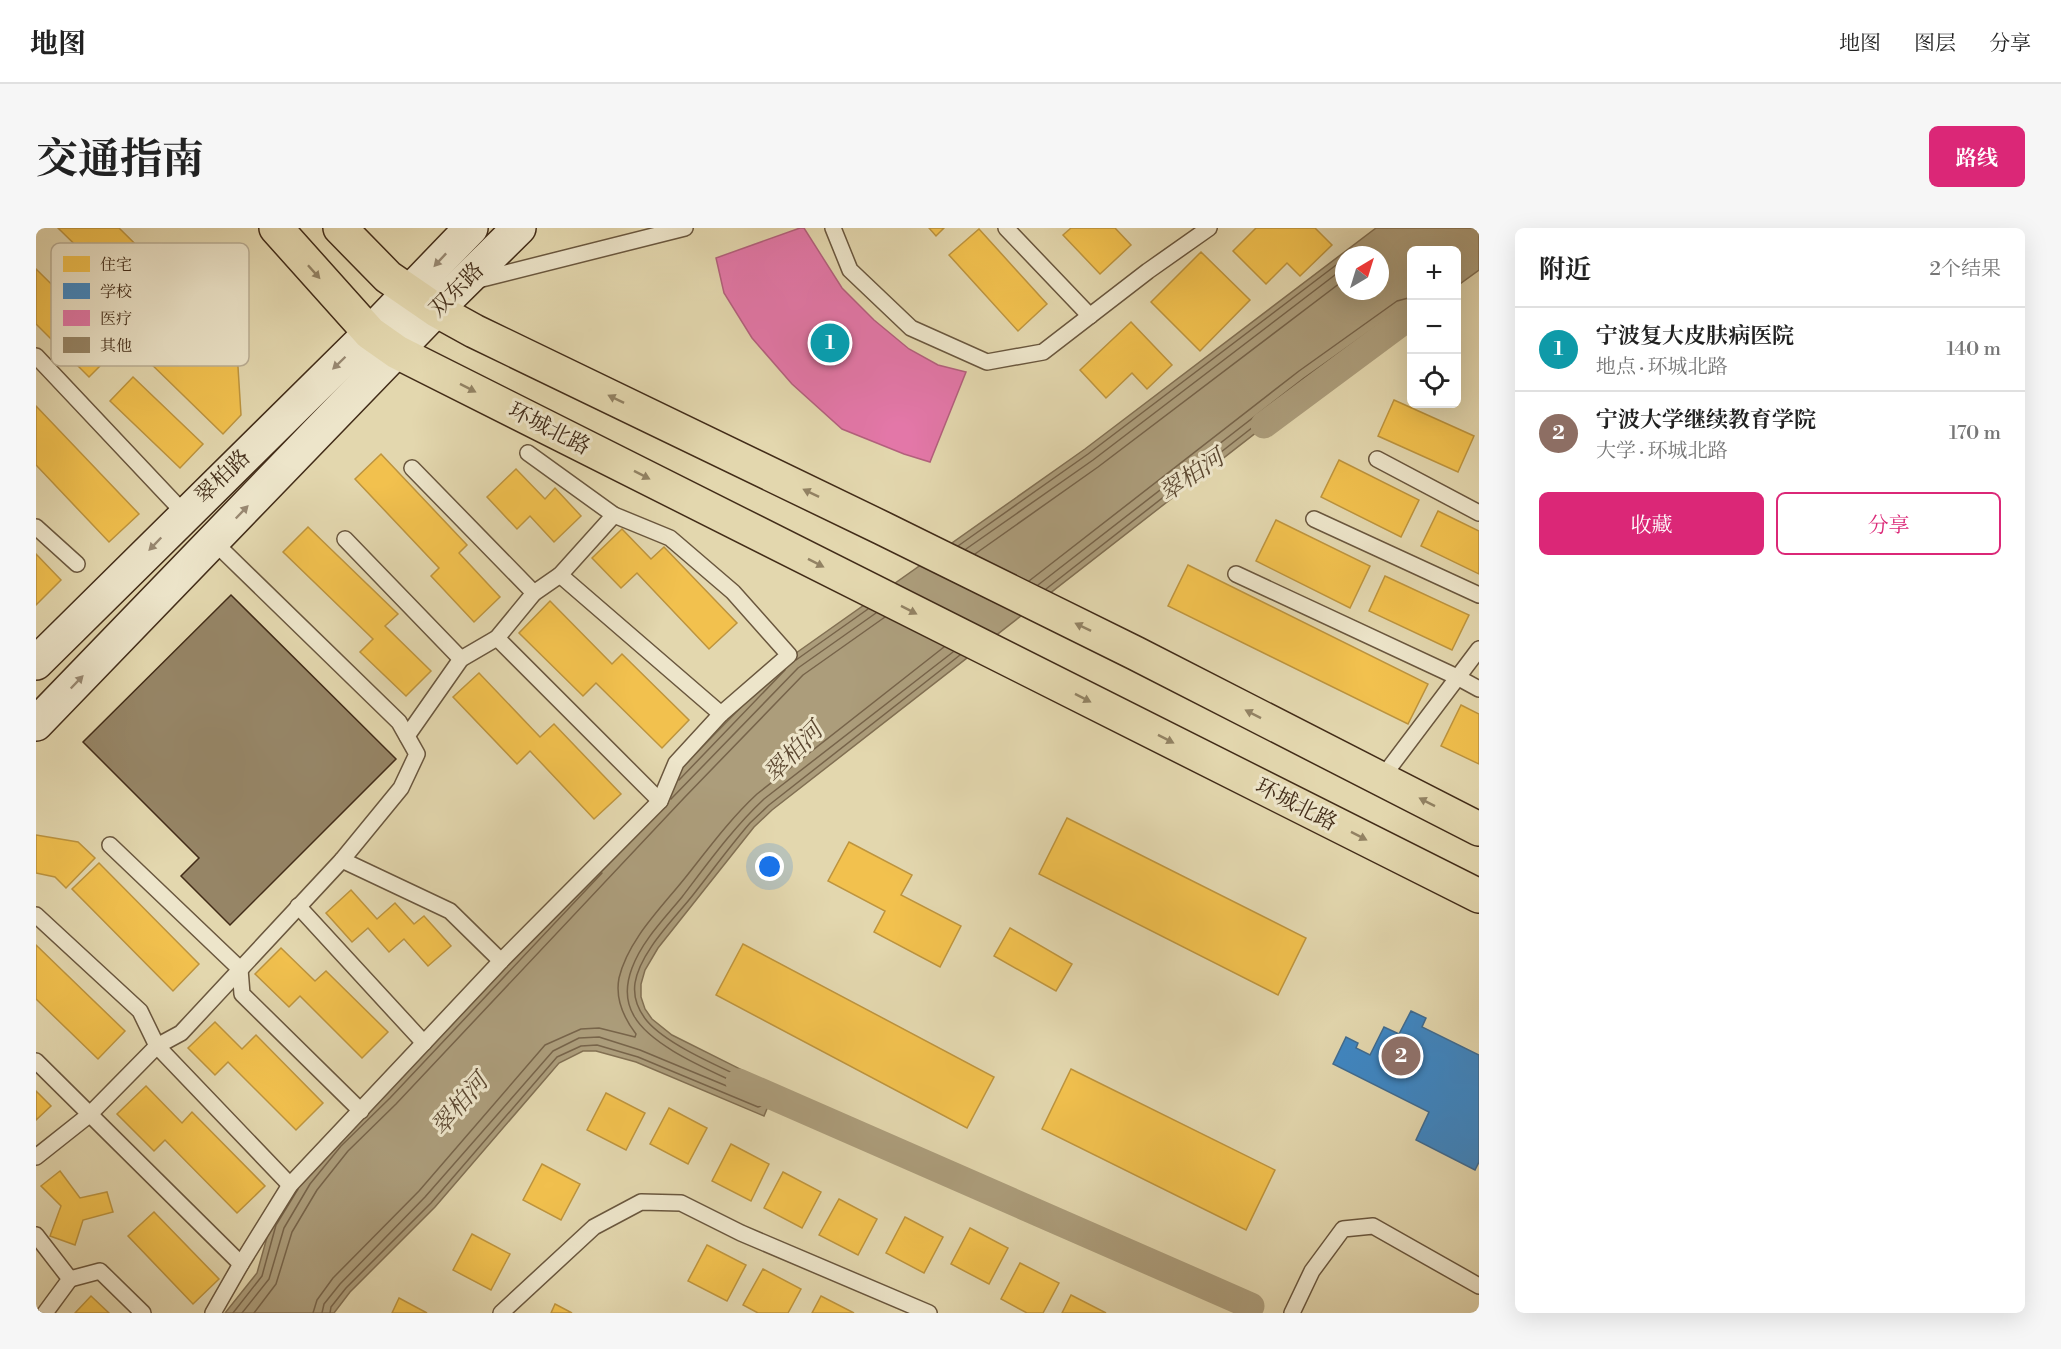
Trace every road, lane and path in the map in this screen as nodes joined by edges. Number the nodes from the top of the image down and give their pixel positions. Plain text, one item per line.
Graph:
1 (276, 228) edge
2 (340, 228) edge
3 (471, 228) edge
4 (519, 228) edge
5 (685, 228) edge
6 (832, 228) edge
7 (1006, 228) edge
8 (1209, 228) edge
9 (463, 284) junction
10 (410, 292) junction
11 (436, 310) junction
12 (1090, 316) junction
13 (370, 333) junction
14 (397, 352) junction
15 (36, 356) edge
16 (528, 453) dead end
17 (1377, 459) dead end
18 (412, 468) dead end
19 (1479, 513) edge
20 (185, 514) junction
21 (614, 515) junction
22 (1314, 519) dead end
23 (36, 527) edge
24 (345, 539) dead end
25 (214, 542) junction
26 (77, 564) dead end
27 (560, 574) junction
28 (1236, 574) dead end
29 (534, 593) junction
30 (1479, 595) edge
31 (497, 638) junction
32 (1479, 649) edge
33 (461, 660) junction
34 (36, 663) edge
35 (1457, 677) junction
36 (1479, 689) edge
37 (721, 714) junction
38 (36, 724) edge
39 (407, 736) junction
40 (1381, 779) junction
41 (660, 801) junction
42 (1479, 829) edge
43 (111, 845) dead end
44 (342, 860) junction
45 (1479, 896) edge
46 (298, 906) junction
47 (36, 915) edge
48 (501, 961) junction
49 (240, 969) junction
50 (424, 1043) junction
51 (157, 1046) junction
52 (36, 1061) edge
53 (361, 1111) junction
54 (89, 1116) junction
55 (36, 1157) edge
56 (290, 1185) junction
57 (36, 1235) edge
58 (241, 1264) junction
59 (70, 1279) junction
60 (1479, 1286) edge
61 (45, 1313) edge
62 (143, 1313) edge
63 (213, 1313) edge
64 (501, 1313) edge
65 (929, 1313) edge
66 (1292, 1313) edge

1 -> 13 main road, 环城北路
2 - 10 main road
3 -> 10 main road, 双东路
4 - 9 main road, 双东路
5 - 9 lane
6 - 12 lane
7 - 12 lane
8 - 12 lane
9 - 11 main road, 双东路
10 - 11 main road
10 - 13 main road, 翠柏路
11 - 14 main road, 双东路
40 -> 11 main road
13 - 14 main road, 环城北路
13 -> 20 main road, 翠柏路
25 -> 14 main road, 翠柏路
14 -> 45 main road, 环城北路
15 - 20 lane
16 - 21 lane
17 - 19 lane
18 - 29 lane
20 -> 34 main road, 翠柏路
21 - 27 lane
21 - 37 lane
22 - 30 lane
23 - 26 lane
24 - 33 lane
38 -> 25 main road, 翠柏路
25 - 39 lane
27 - 29 lane
27 - 37 lane
28 - 35 lane
29 - 31 lane
31 - 33 lane
31 - 41 lane
32 - 35 lane
33 - 39 lane
35 - 36 lane
35 - 40 lane
37 - 41 lane
39 - 44 lane
42 -> 40 main road
41 - 48 lane
43 - 49 lane
44 - 46 lane
44 - 48 lane
46 - 49 lane
46 - 50 lane
47 - 51 lane
48 - 50 lane
49 - 51 lane
49 - 53 lane
50 - 53 lane
51 - 54 lane
51 - 56 lane
52 - 54 lane
53 - 56 lane
54 - 55 lane
54 - 58 lane
56 - 58 lane
57 - 59 lane
58 - 63 lane
59 - 61 lane
59 - 62 lane
60 - 66 lane
64 - 65 lane

